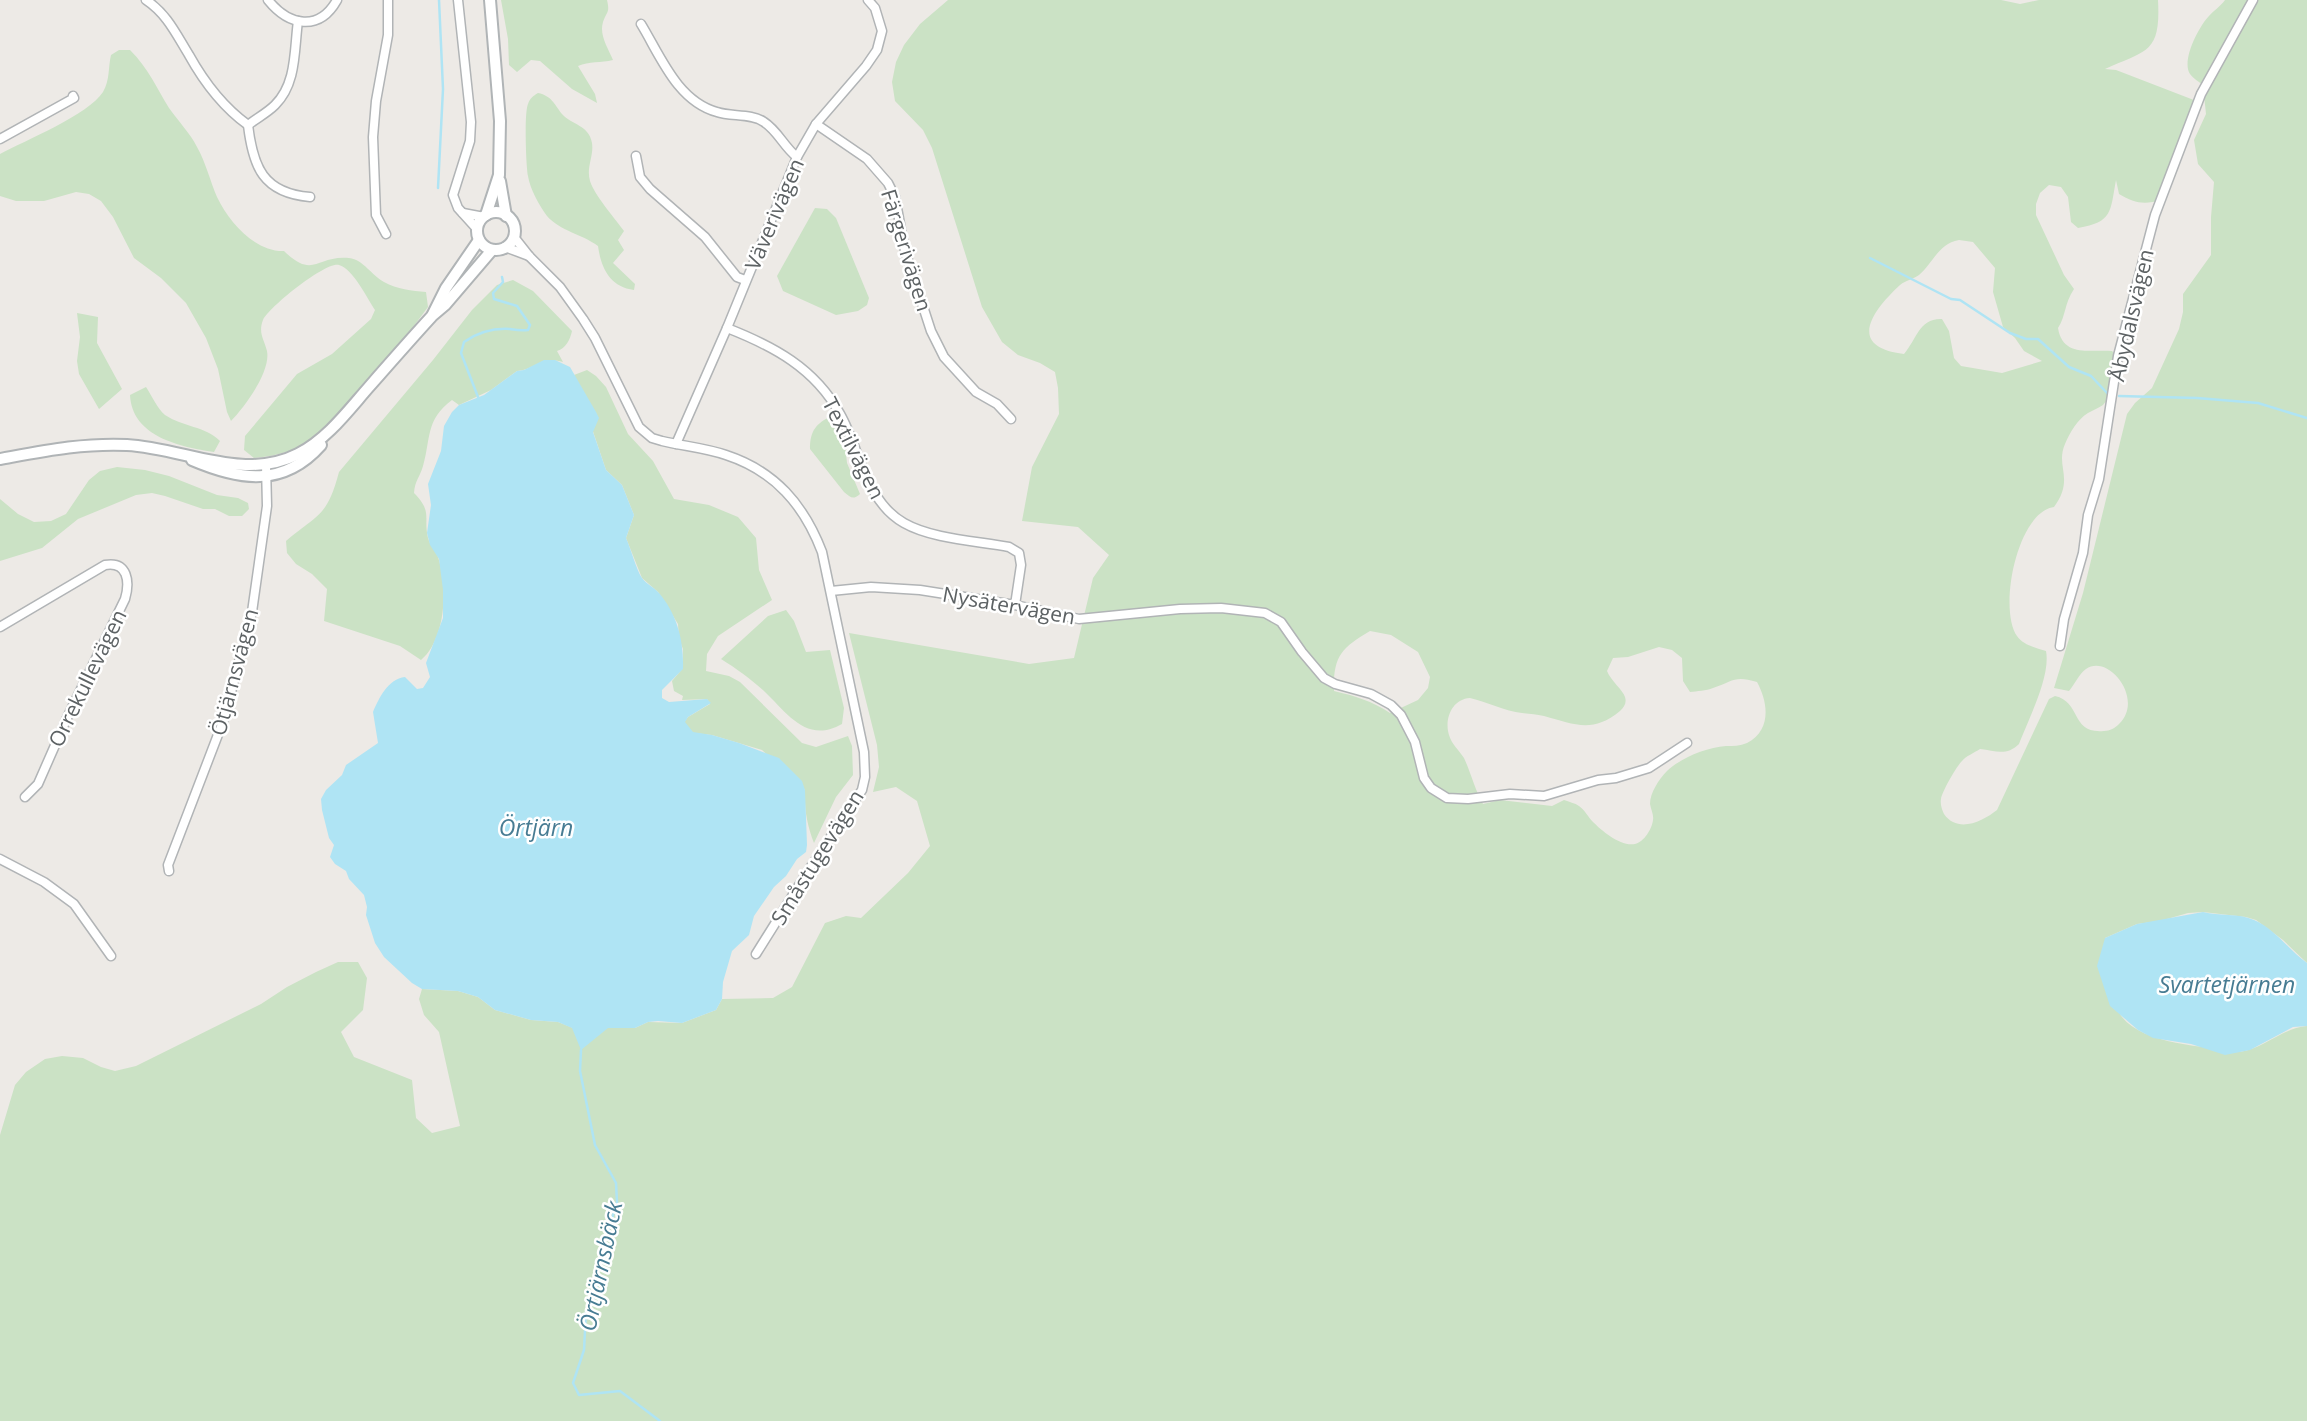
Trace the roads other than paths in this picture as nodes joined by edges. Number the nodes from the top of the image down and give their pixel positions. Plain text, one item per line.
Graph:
1 (146, 0) edge
2 (268, 0) edge
3 (337, 0) edge
4 (388, 0) edge
5 (458, 0) edge
6 (490, 0) edge
7 (868, 0) edge
8 (2253, 0) edge
9 (298, 21) junction
10 (641, 24) dead end
11 (73, 96) dead end
12 (816, 124) junction
13 (248, 125) junction
14 (0, 139) edge
15 (636, 156) dead end
16 (797, 157) junction
17 (499, 175) junction
18 (310, 197) dead end
19 (463, 212) junction
20 (485, 216) junction
21 (506, 216) junction
22 (386, 234) dead end
23 (478, 235) junction
24 (514, 237) junction
25 (505, 247) junction
26 (492, 250) junction
27 (528, 257) junction
28 (745, 280) junction
29 (432, 316) junction
30 (727, 328) junction
31 (1011, 419) dead end
32 (676, 444) junction
33 (0, 459) edge
34 (267, 470) junction
35 (831, 591) junction
36 (1015, 605) junction
37 (0, 627) edge
38 (2060, 646) dead end
39 (1687, 743) dead end
40 (25, 797) dead end
41 (0, 859) edge
42 (169, 871) dead end
43 (756, 954) dead end
44 (111, 956) dead end

1 - 13 street
2 - 9 street
3 - 9 street
4 - 22 street
5 - 19 street
6 - 17 street
7 - 12 street, Väverivägen
8 - 38 street, Åbydalsvägen
9 - 13 street
10 - 16 street
11 - 14 street
12 - 16 street, Väverivägen
12 - 31 street, Färgerivägen
13 - 18 street
15 - 28 street
16 - 28 street, Väverivägen
17 - 20 street
17 - 21 street
19 - 20 street
19 - 23 street
20 - 21 street
20 - 23 street
21 - 24 street
23 - 26 street
23 - 29 street
24 - 25 street
24 - 27 street
25 - 26 street
25 - 27 street
26 - 29 street
27 - 32 street
28 - 30 street, Väverivägen
29 - 34 street
30 - 32 street, Väverivägen
30 - 36 street, Textilvägen
32 - 35 street
33 - 34 street
34 - 42 street, Ötjärnsvägen
35 - 36 street, Nysätervägen
35 - 43 street, Småstugevägen
36 - 39 street, Nysätervägen
37 - 40 street, Orrekullevägen
41 - 44 street

